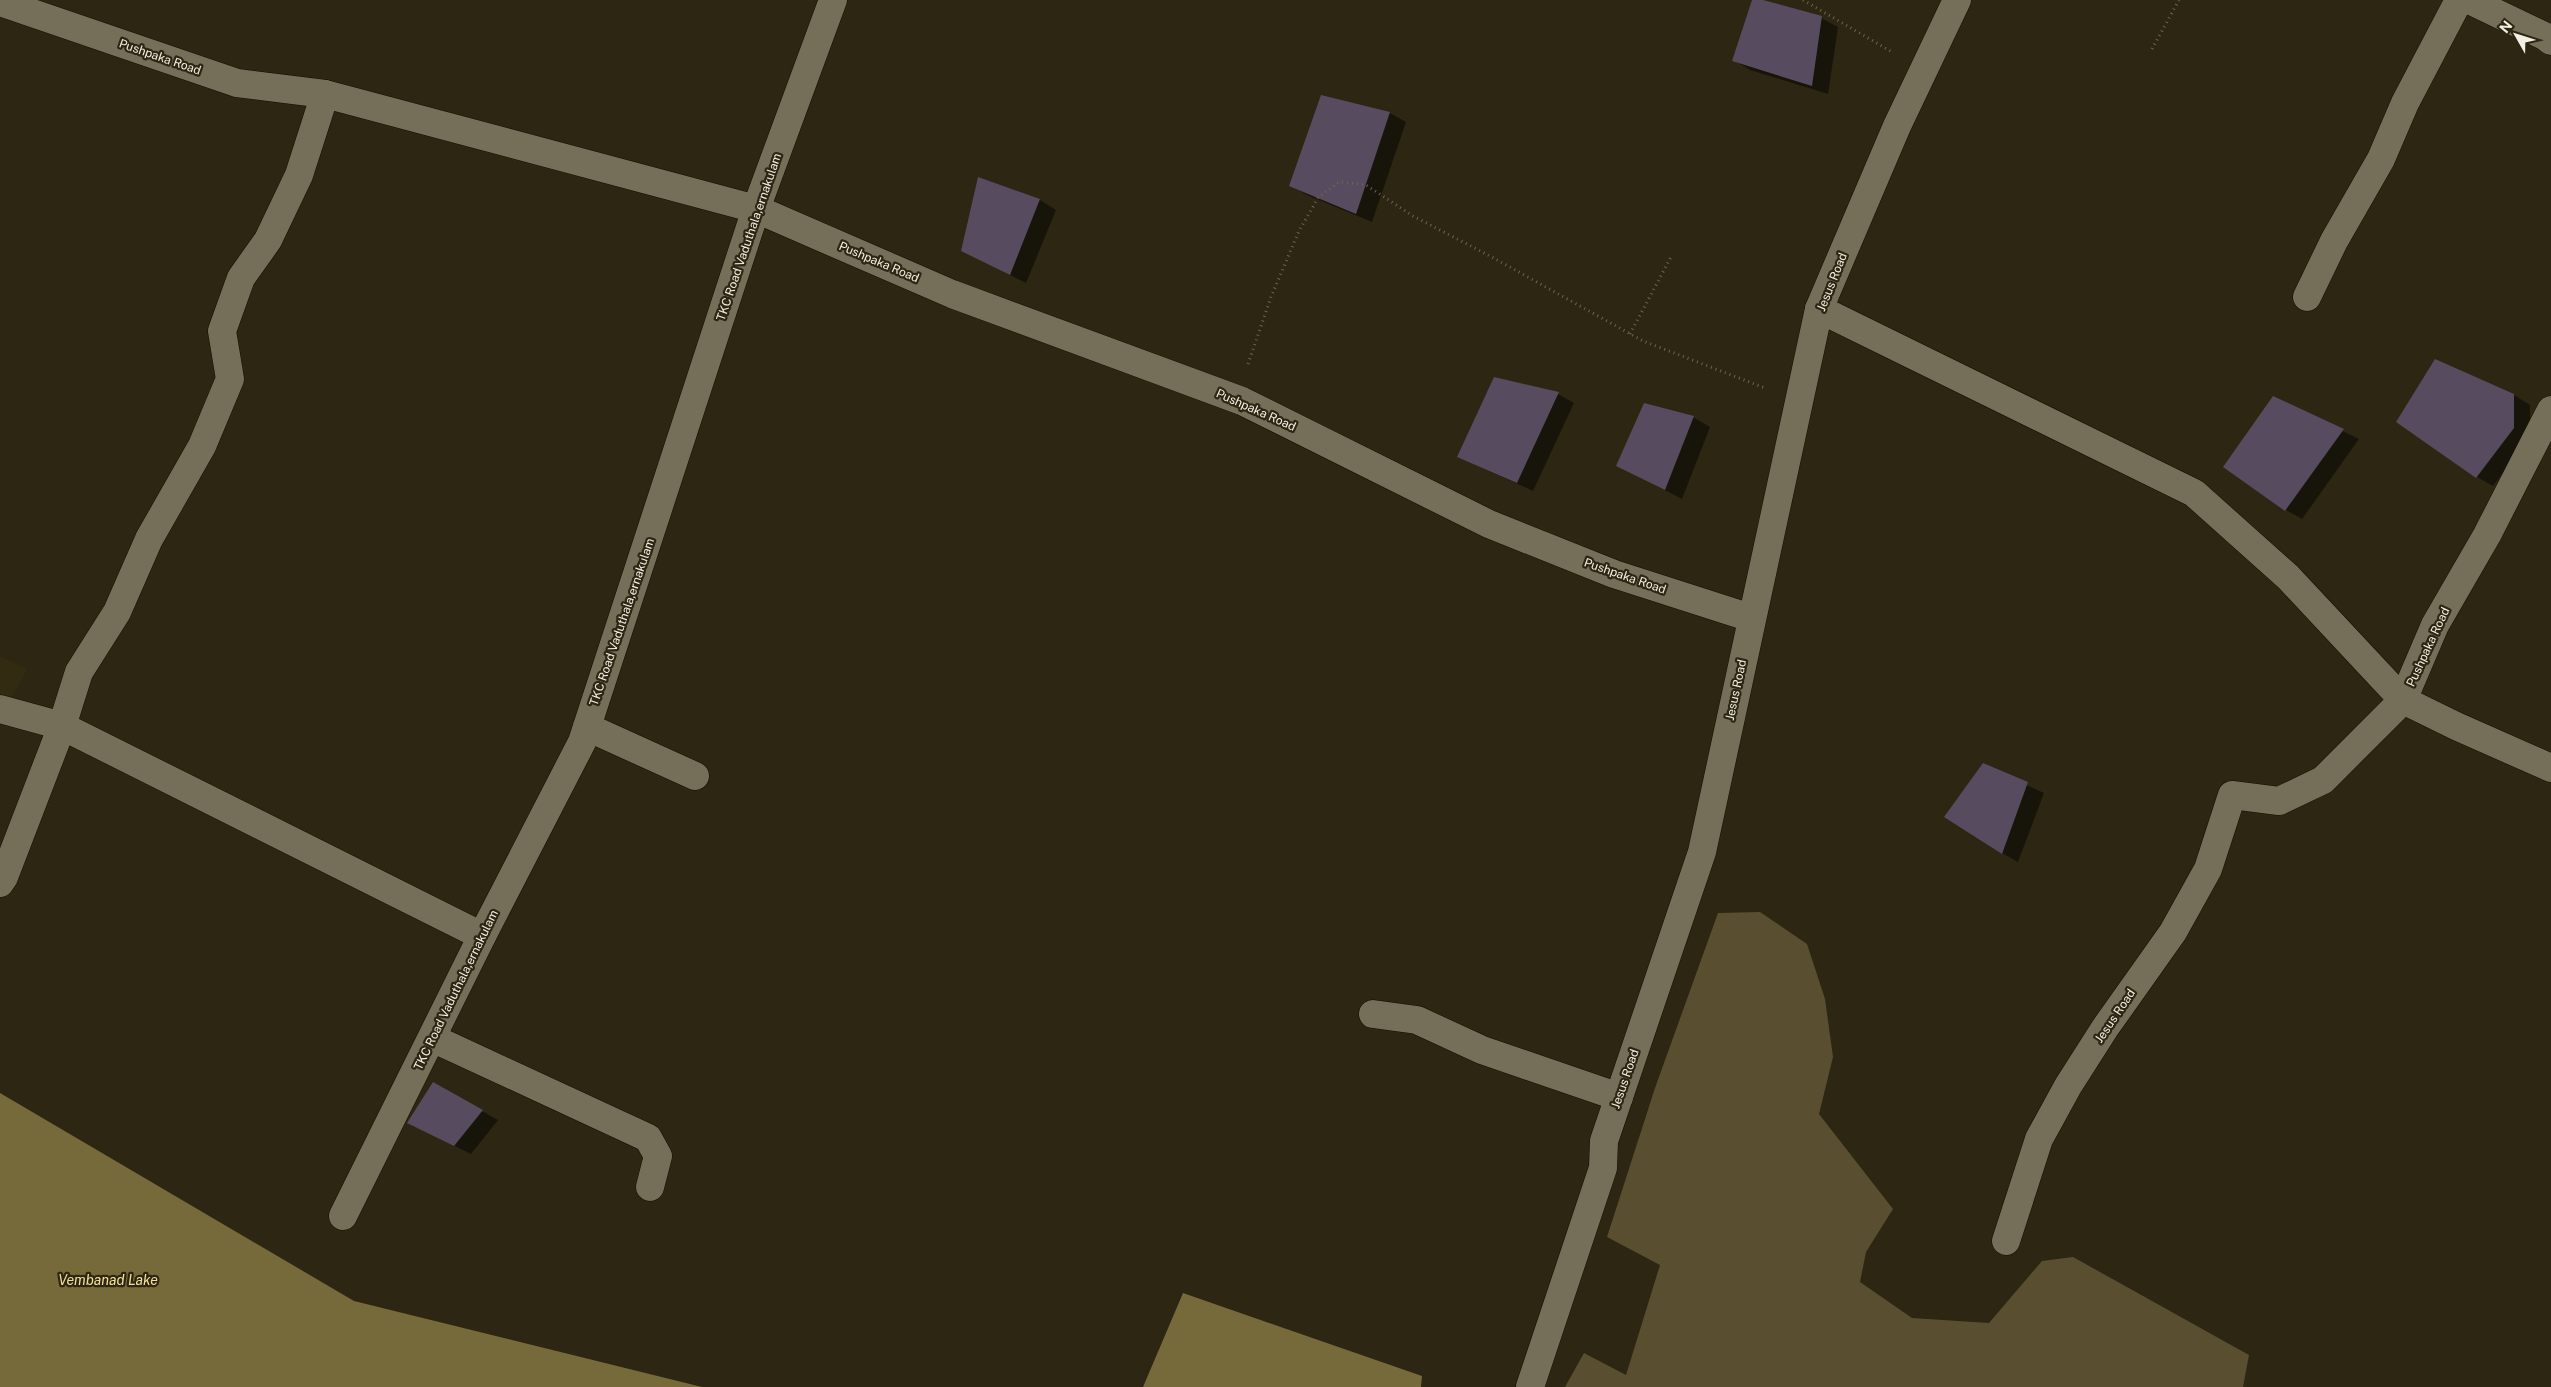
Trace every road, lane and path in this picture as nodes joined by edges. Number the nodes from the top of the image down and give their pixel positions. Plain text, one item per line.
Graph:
1 (834, 0) edge
2 (1803, 0) edge
3 (1957, 0) edge
4 (2179, 0) edge
5 (2459, 0) edge
6 (2468, 0) edge
7 (0, 2) edge
8 (2549, 36) edge
9 (2152, 50) dead end
10 (1924, 73) junction
11 (325, 94) junction
12 (756, 209) junction
13 (1672, 255) dead end
14 (2307, 297) dead end
15 (1819, 309) junction
16 (1630, 334) junction
17 (1800, 395) junction
18 (1233, 398) junction
19 (2551, 410) edge
20 (1751, 618) junction
21 (2403, 700) junction
22 (0, 708) edge
23 (62, 726) junction
24 (587, 727) junction
25 (2551, 768) edge
26 (695, 776) dead end
27 (2232, 795) joint
28 (0, 883) edge
29 (482, 936) junction
30 (1373, 1014) dead end
31 (432, 1038) junction
32 (1619, 1097) junction
33 (650, 1187) dead end
34 (343, 1216) dead end
35 (2006, 1241) dead end
36 (1530, 1387) edge

1 - 12 street, TKC Road Vaduthala,ernakulam
2 - 10 path
3 - 10 street, Jesus Road
4 - 9 path
5 - 14 street
6 - 8 street
7 - 11 street, Pushpaka Road
10 - 15 street, Jesus Road
11 - 12 street, Pushpaka Road
11 - 23 street
12 - 18 street, Pushpaka Road
12 - 24 street, TKC Road Vaduthala,ernakulam
13 - 16 path
15 - 17 street, Jesus Road
15 - 21 street
16 - 17 path
16 - 18 path
17 - 20 street, Jesus Road
18 - 20 street, Pushpaka Road
19 - 21 street, Pushpaka Road
20 - 32 street, Jesus Road
21 - 25 street
21 - 27 street, Pushpaka Road
22 - 23 street
23 - 28 street
23 - 29 street
24 - 26 street
24 - 29 street, TKC Road Vaduthala,ernakulam
27 - 35 street, Jesus Road
29 - 31 street, TKC Road Vaduthala,ernakulam
30 - 32 street
31 - 33 street
31 - 34 street, TKC Road Vaduthala,ernakulam
32 - 36 street, Jesus Road

